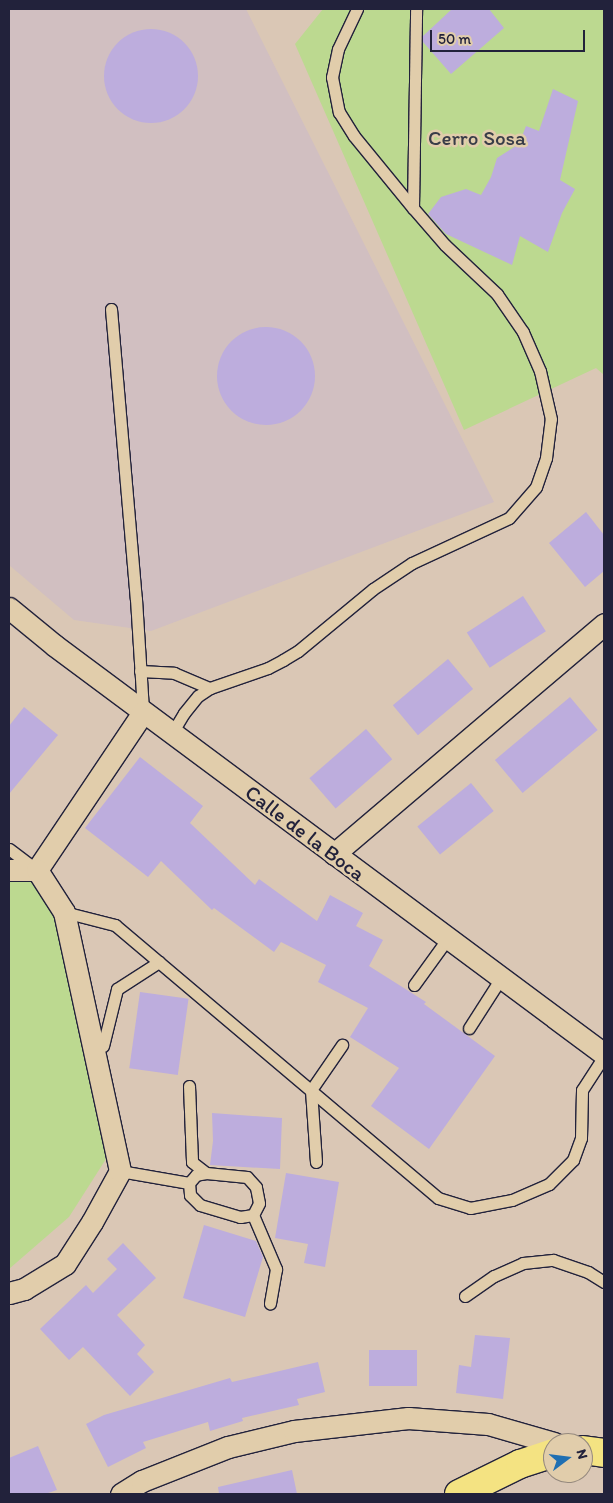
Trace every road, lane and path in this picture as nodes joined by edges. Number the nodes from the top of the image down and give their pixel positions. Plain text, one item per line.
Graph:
1 (357, 9) edge
2 (416, 9) edge
3 (413, 208) junction
4 (111, 309) dead end
5 (9, 608) edge
6 (604, 624) edge
7 (140, 671) junction
8 (210, 688) junction
9 (143, 712) junction
10 (172, 733) junction
11 (9, 850) edge
12 (334, 854) junction
13 (9, 870) edge
14 (37, 870) junction
15 (64, 912) junction
16 (448, 938) junction
17 (159, 962) junction
18 (501, 978) junction
19 (414, 985) dead end
20 (469, 1028) dead end
21 (342, 1045) dead end
22 (103, 1046) dead end
23 (604, 1055) edge
24 (189, 1086) dead end
25 (310, 1090) junction
26 (316, 1162) dead end
27 (120, 1171) junction
28 (206, 1173) junction
29 (189, 1183) junction
30 (252, 1215) junction
31 (604, 1282) edge
32 (9, 1292) edge
33 (465, 1296) dead end
34 (270, 1303) dead end
35 (543, 1440) edge
36 (543, 1456) edge
37 (121, 1494) edge
38 (459, 1494) edge

1 - 3 lane
2 - 3 lane
3 - 8 lane
4 - 7 lane
5 - 9 street, Calle de la Boca
6 - 12 street
7 - 8 lane
7 - 9 lane
8 - 10 lane
9 - 10 street, Calle de la Boca
9 - 14 street
10 - 12 street, Calle de la Boca
11 - 14 lane
12 - 16 street, Calle de la Boca
13 - 14 street
14 - 15 street
15 - 17 lane
15 - 27 street
16 - 18 street, Calle de la Boca
16 - 19 lane
17 - 22 lane
17 - 25 lane
18 - 20 lane
18 - 23 street, Calle de la Boca
21 - 25 lane
23 - 25 lane
24 - 28 lane
25 - 26 lane
27 - 29 lane
27 - 32 street
28 - 29 lane
28 - 30 lane
29 - 30 lane
30 - 34 lane
31 - 33 lane
35 - 37 street
36 - 38 main road

